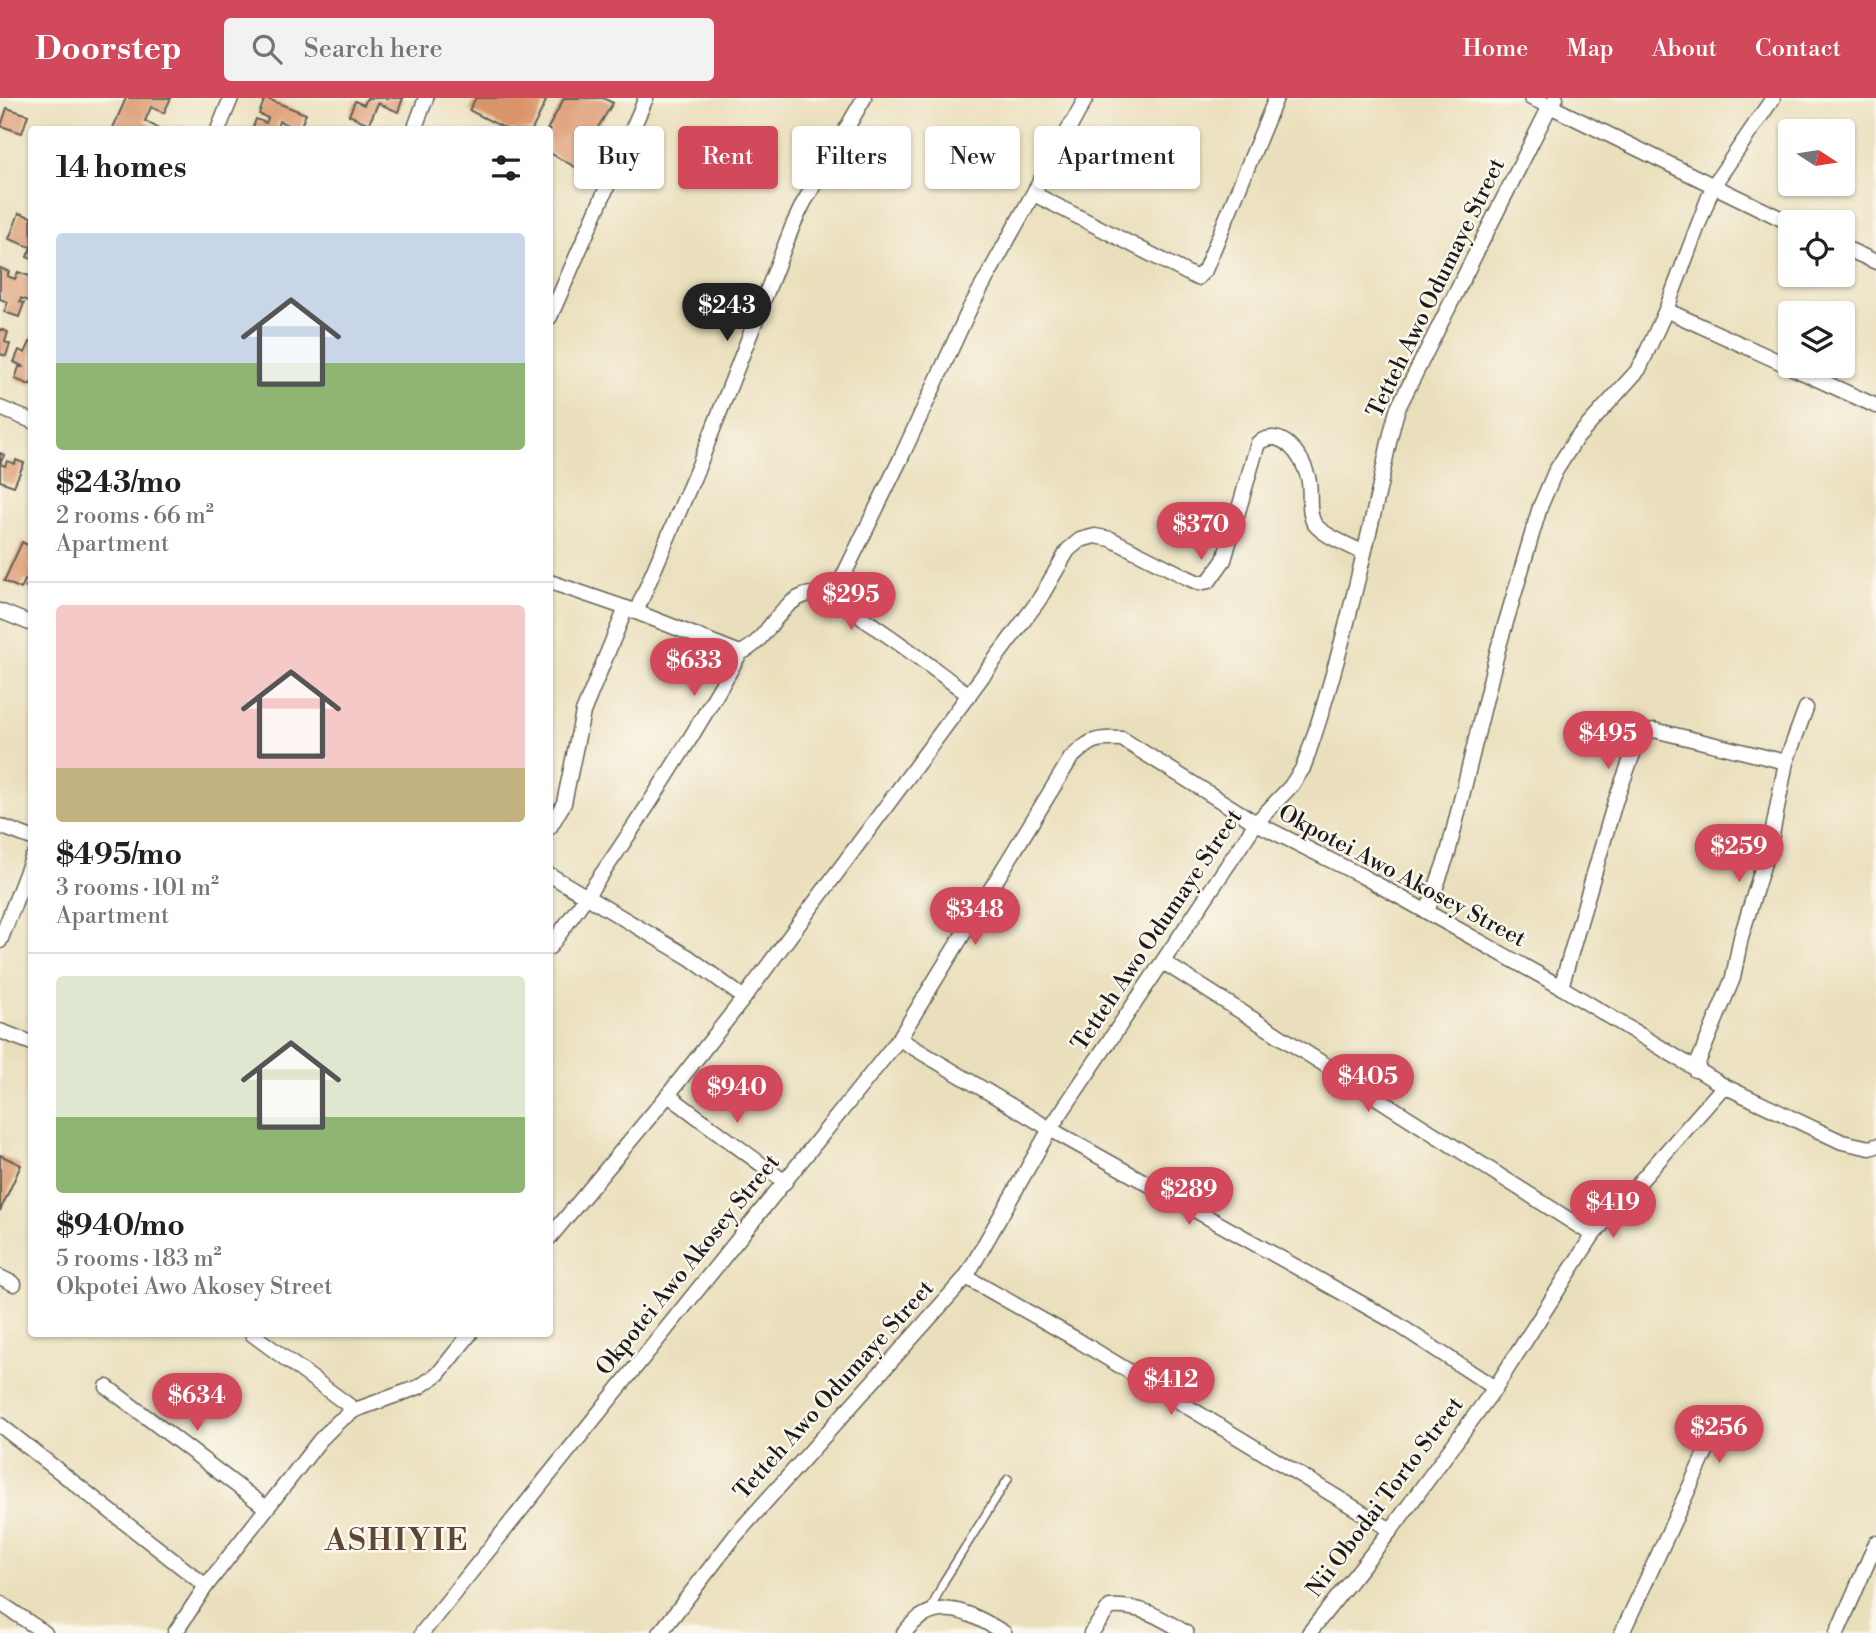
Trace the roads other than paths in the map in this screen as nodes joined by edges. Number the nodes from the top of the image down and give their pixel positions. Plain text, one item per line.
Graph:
1 (231, 98) edge
2 (426, 98) edge
3 (646, 98) edge
4 (864, 98) edge
5 (1086, 98) edge
6 (1276, 98) edge
7 (1531, 98) edge
8 (1773, 98) edge
9 (1553, 102) edge
10 (220, 126) edge
11 (416, 126) edge
12 (1713, 186) junction
13 (1034, 194) junction
14 (1778, 217) edge
15 (1855, 252) edge
16 (1876, 262) edge
17 (553, 310) edge
18 (1666, 310) junction
19 (1876, 406) edge
20 (0, 408) edge
21 (28, 419) edge
22 (1364, 553) junction
23 (553, 583) edge
24 (832, 599) junction
25 (631, 610) junction
26 (0, 611) edge
27 (28, 622) edge
28 (740, 653) junction
29 (969, 695) junction
30 (1806, 708) dead end
31 (1786, 762) junction
32 (553, 822) edge
33 (1256, 823) junction
34 (0, 826) edge
35 (28, 836) edge
36 (28, 868) edge
37 (553, 877) edge
38 (587, 896) junction
39 (1427, 912) junction
40 (0, 941) edge
41 (553, 943) edge
42 (1163, 962) junction
43 (1560, 987) junction
44 (744, 998) junction
45 (0, 1031) edge
46 (899, 1039) junction
47 (28, 1042) edge
48 (1695, 1070) junction
49 (1724, 1086) junction
50 (668, 1095) junction
51 (1050, 1129) junction
52 (1876, 1146) edge
53 (785, 1182) junction
54 (553, 1233) edge
55 (1593, 1236) junction
56 (967, 1277) junction
57 (256, 1337) edge
58 (468, 1337) edge
59 (107, 1387) dead end
60 (1496, 1388) junction
61 (355, 1410) junction
62 (1722, 1418) dead end
63 (0, 1424) edge
64 (1008, 1479) dead end
65 (265, 1507) junction
66 (1391, 1530) junction
67 (1876, 1543) edge
68 (206, 1586) junction
69 (0, 1603) edge
70 (929, 1614) junction
71 (45, 1633) edge
72 (175, 1633) edge
73 (422, 1633) edge
74 (660, 1633) edge
75 (904, 1633) edge
76 (1004, 1633) edge
77 (1091, 1633) edge
78 (1186, 1633) edge
79 (1309, 1633) edge
80 (1622, 1633) edge
81 (1837, 1633) edge

1 - 10 street
2 - 11 street
3 - 17 street
4 - 25 street
5 - 13 street
6 - 13 street
7 - 9 street
8 - 12 street
9 - 12 street
9 - 22 street, Tetteh Awo Odumaye Street
12 - 14 street
12 - 18 street
13 - 24 street
15 - 16 street
18 - 19 street
18 - 39 street
20 - 21 street
22 - 29 street
22 - 33 street, Tetteh Awo Odumaye Street
23 - 25 street
24 - 28 street
24 - 29 street
25 - 28 street
25 - 32 street
26 - 27 street
28 - 38 street
29 - 44 street
30 - 31 street
31 - 43 street
31 - 48 street
33 - 39 street, Okpotei Awo Akosey Street
33 - 42 street, Tetteh Awo Odumaye Street
33 - 46 street, Okpotei Awo Akosey Street
34 - 35 street
36 - 40 street
37 - 38 street
38 - 41 street
38 - 44 street
39 - 43 street, Okpotei Awo Akosey Street
42 - 51 street, Tetteh Awo Odumaye Street
42 - 55 street
43 - 48 street, Okpotei Awo Akosey Street
44 - 50 street
45 - 47 street
46 - 51 street
46 - 53 street, Okpotei Awo Akosey Street
48 - 49 street, Okpotei Awo Akosey Street
49 - 52 street, Okpotei Awo Akosey Street
49 - 55 street, Nii Obodai Torto Street
50 - 53 street
50 - 54 street
51 - 56 street, Tetteh Awo Odumaye Street
51 - 60 street
53 - 73 street, Okpotei Awo Akosey Street
55 - 60 street, Nii Obodai Torto Street
56 - 66 street
56 - 74 street, Tetteh Awo Odumaye Street
57 - 61 street
58 - 61 street
59 - 65 street
60 - 66 street, Nii Obodai Torto Street
61 - 65 street
62 - 80 street
63 - 68 street
64 - 70 lane
65 - 68 street
66 - 79 street, Nii Obodai Torto Street
67 - 81 street
68 - 72 street
69 - 71 street
70 - 75 street
70 - 76 street
77 - 78 street

